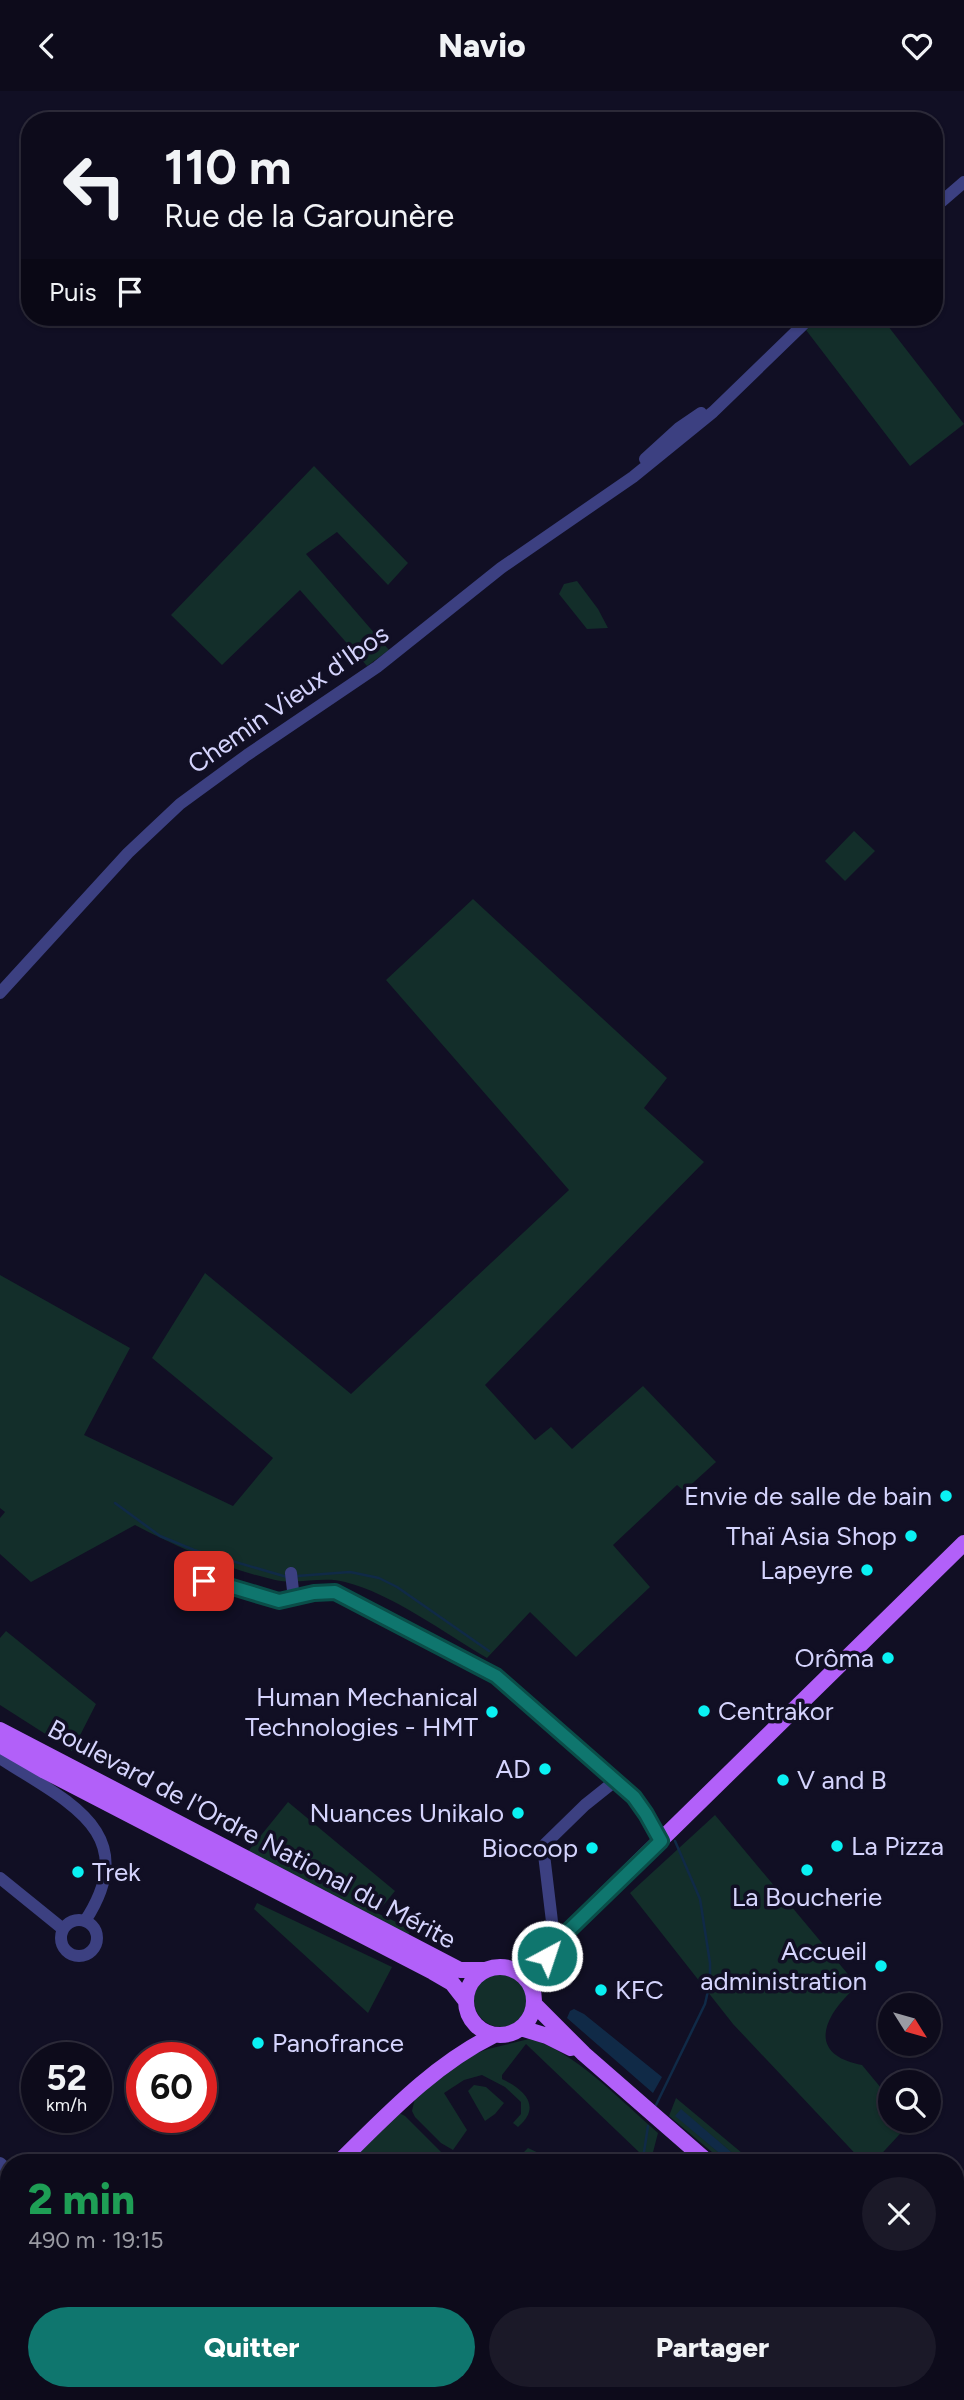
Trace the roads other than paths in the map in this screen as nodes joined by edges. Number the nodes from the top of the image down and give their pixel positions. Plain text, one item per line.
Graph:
1 (964, 182) edge
2 (943, 200) edge
3 (801, 326) edge
4 (0, 993) edge
5 (964, 1543) edge
6 (291, 1576) dead end
7 (195, 1590) dead end
8 (294, 1599) junction
9 (0, 1730) edge
10 (0, 1745) edge
11 (0, 1758) edge
12 (615, 1781) junction
13 (661, 1841) junction
14 (0, 1878) edge
15 (85, 1921) junction
16 (63, 1929) junction
17 (558, 1939) junction
18 (513, 1968) junction
19 (484, 1970) junction
20 (532, 1987) junction
21 (466, 2001) junction
22 (535, 2005) junction
23 (472, 2021) junction
24 (521, 2028) junction
25 (494, 2035) junction
26 (461, 2053) junction
27 (584, 2054) junction
28 (347, 2154) edge
29 (699, 2154) edge

1 - 2 street
3 - 4 street, Chemin Vieux d'Ibos
5 - 13 main road
6 - 8 street
7 - 8 street
8 - 12 street
9 - 19 main road, Boulevard de l'Ordre National du Mérite
10 - 21 main road, Boulevard de l'Ordre National du Mérite
11 - 15 street
12 - 13 street
12 - 17 street
13 - 17 main road
14 - 16 street
15 - 16 street
15 - 16 street
17 - 18 main road
17 - 20 main road
18 - 19 main road
18 - 20 main road
19 - 21 main road
20 - 22 main road
21 - 23 main road
22 - 24 main road
22 - 27 main road
23 - 25 main road
23 - 26 main road
24 - 25 main road
24 - 27 main road
25 - 26 main road
26 - 28 main road
27 - 29 main road

